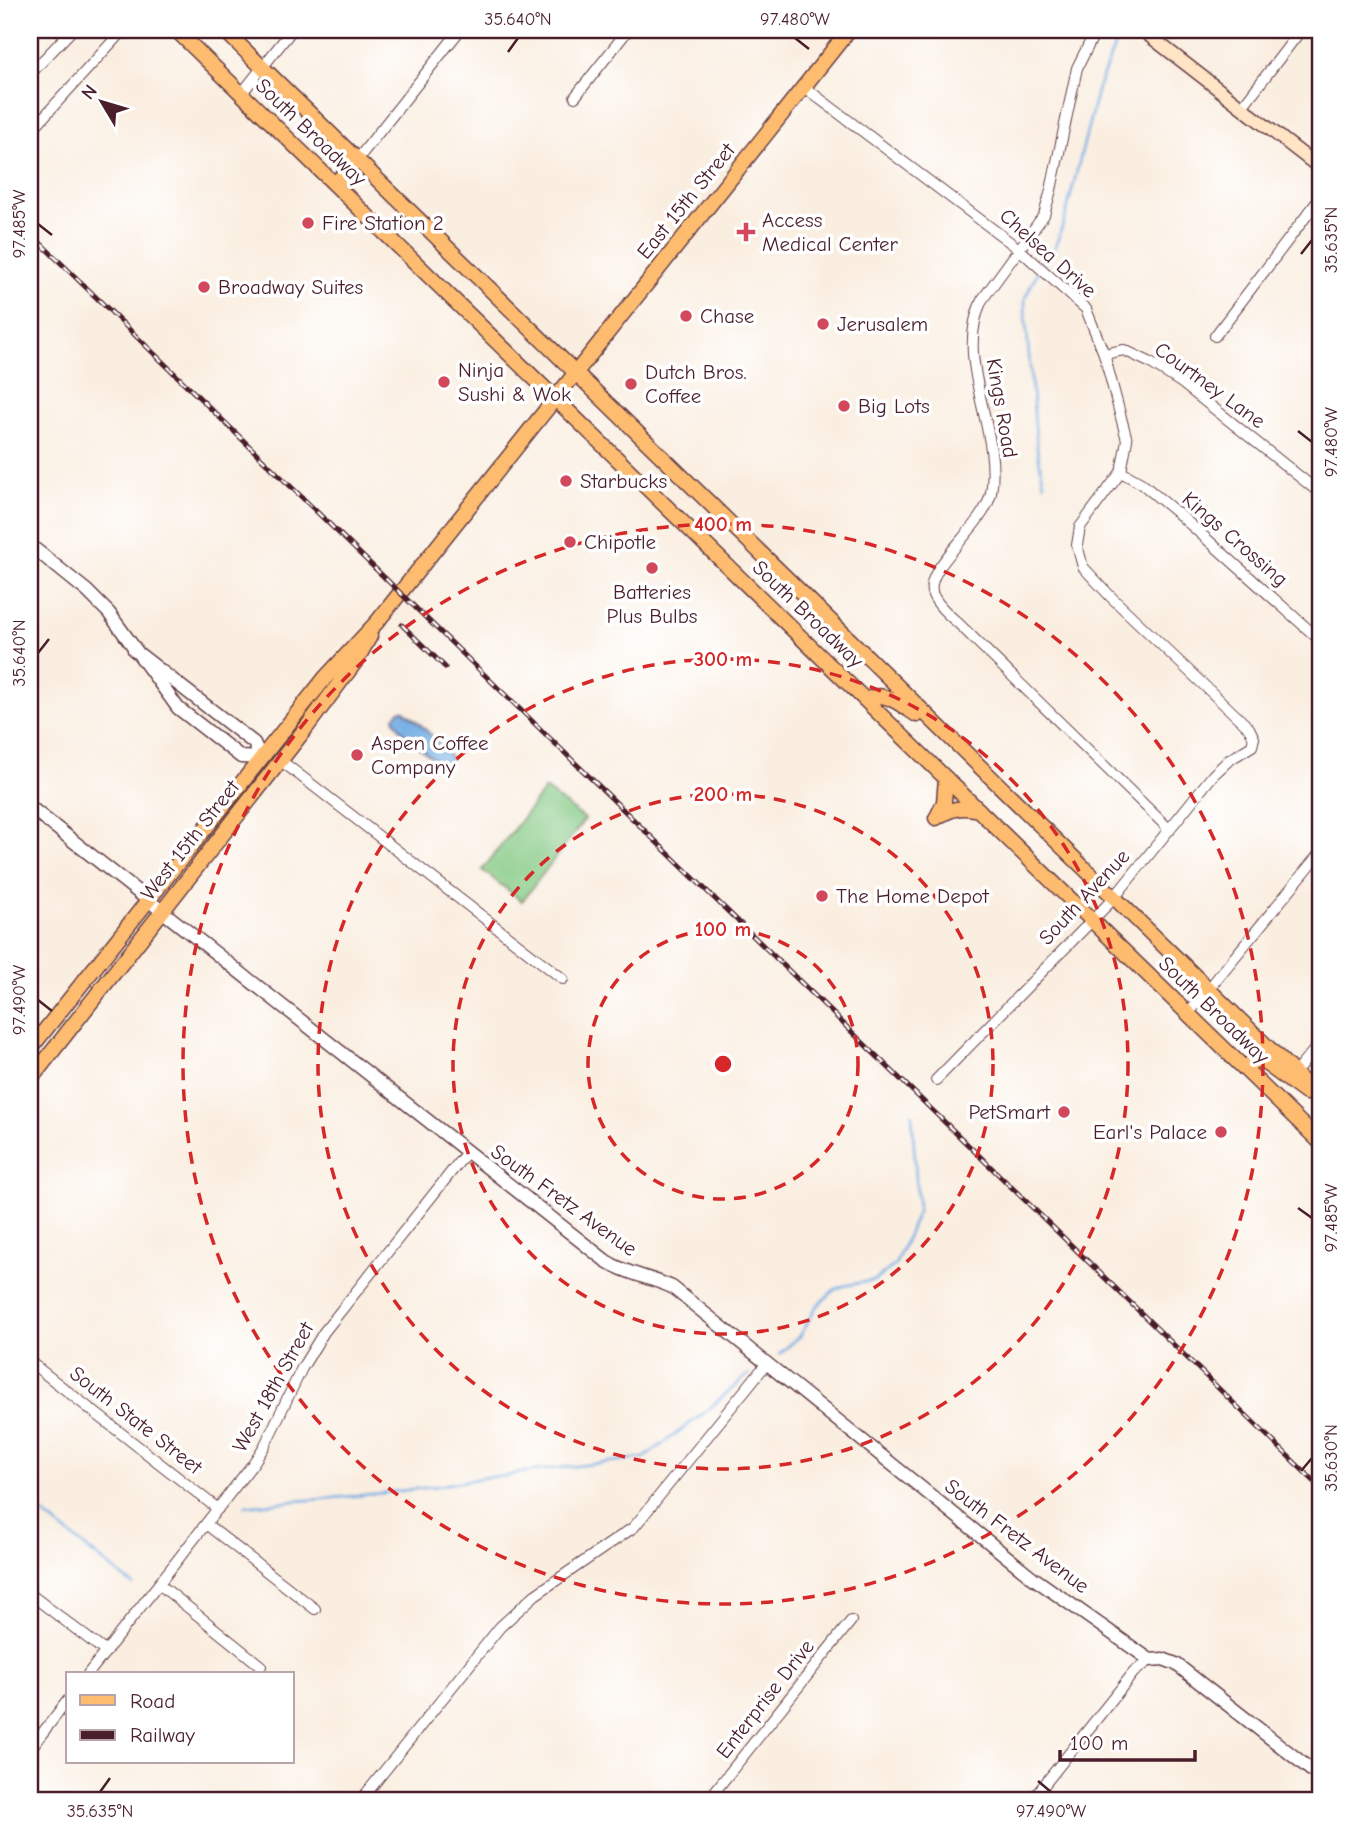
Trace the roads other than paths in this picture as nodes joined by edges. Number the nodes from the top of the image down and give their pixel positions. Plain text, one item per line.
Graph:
1 (72, 30) edge
2 (123, 30) edge
3 (176, 30) edge
4 (224, 30) edge
5 (292, 30) edge
6 (460, 30) edge
7 (628, 30) edge
8 (849, 30) edge
9 (1098, 30) edge
10 (1142, 30) edge
11 (1301, 30) edge
12 (262, 67) junction
13 (30, 74) edge
14 (804, 87) junction
15 (242, 93) junction
16 (575, 97) dead end
17 (1242, 107) junction
18 (30, 132) edge
19 (357, 160) junction
20 (1320, 168) edge
21 (335, 184) junction
22 (1320, 198) edge
23 (1019, 249) junction
24 (1214, 336) dead end
25 (1104, 354) junction
26 (574, 373) junction
27 (554, 398) junction
28 (1121, 472) junction
29 (1320, 494) edge
30 (32, 553) edge
31 (377, 622) junction
32 (1320, 640) edge
33 (134, 650) junction
34 (866, 700) junction
35 (937, 726) junction
36 (1254, 738) joint
37 (261, 758) junction
38 (280, 760) junction
39 (946, 778) junction
40 (30, 807) edge
41 (979, 810) junction
42 (1170, 830) junction
43 (1320, 853) edge
44 (1114, 898) junction
45 (148, 900) junction
46 (161, 912) junction
47 (1091, 919) junction
48 (564, 979) dead end
49 (1209, 990) junction
50 (1188, 1014) junction
51 (1320, 1043) edge
52 (30, 1049) edge
53 (1245, 1069) junction
54 (1295, 1073) junction
55 (30, 1080) edge
56 (936, 1080) dead end
57 (1320, 1100) edge
58 (1319, 1140) edge
59 (467, 1152) junction
60 (30, 1362) edge
61 (768, 1363) junction
62 (218, 1509) junction
63 (206, 1524) junction
64 (159, 1584) junction
65 (30, 1594) edge
66 (315, 1609) dead end
67 (851, 1621) dead end
68 (106, 1652) junction
69 (1150, 1660) junction
70 (261, 1666) dead end
71 (91, 1672) edge
72 (66, 1703) edge
73 (30, 1749) edge
74 (1320, 1777) edge
75 (361, 1800) edge
76 (708, 1800) edge
77 (1032, 1800) edge

1 - 13 street
2 - 18 street
3 - 15 main road, South Broadway
4 - 12 main road, South Broadway
5 - 12 street
6 - 19 street
7 - 16 street
8 - 14 main road, East 15th Street
9 - 23 street, Kings Road
10 - 17 main road
11 - 17 street
12 - 15 street
12 - 19 main road, South Broadway
14 - 23 street, Chelsea Drive
14 - 26 main road, East 15th Street
15 - 21 main road, South Broadway
17 - 20 main road
19 - 21 main road
19 - 26 main road, South Broadway
21 - 27 main road, South Broadway
22 - 24 street
23 - 25 street, Chelsea Drive
23 - 42 street, Kings Road
25 - 28 street, Chelsea Drive
25 - 29 street, Courtney Lane
26 - 27 main road, East 15th Street
26 - 35 main road, South Broadway
27 - 31 main road, West 15th Street
27 - 34 main road, South Broadway
28 - 32 street, Kings Crossing
28 - 36 street, Chelsea Drive
30 - 33 street
31 - 37 main road, West 15th Street
31 - 38 main road, West 15th Street
33 - 37 street
33 - 37 street
34 - 35 main road
34 - 39 main road, South Broadway
35 - 44 main road, South Broadway
36 - 42 street, South Avenue
37 - 38 main road
37 - 45 main road, West 15th Street
38 - 46 main road, West 15th Street
38 - 48 street
39 - 41 main road, South Broadway
39 - 41 main road
40 - 45 street, South Fretz Avenue
41 - 47 main road, South Broadway
42 - 44 street, South Avenue
43 - 49 street
44 - 47 street, South Avenue
44 - 49 main road, South Broadway
45 - 46 street, South Fretz Avenue
45 - 52 main road, West 15th Street
46 - 55 main road, West 15th Street
46 - 59 street, South Fretz Avenue
47 - 50 main road, South Broadway
47 - 56 street, South Avenue
49 - 50 street
49 - 54 main road, South Broadway
50 - 53 main road, South Broadway
51 - 54 street
53 - 57 main road
53 - 58 main road, South Broadway
54 - 57 main road, South Broadway
59 - 61 street, South Fretz Avenue
59 - 62 street, West 18th Street
60 - 62 street, South State Street
61 - 69 street, South Fretz Avenue
61 - 75 street
62 - 63 street, West 18th Street
63 - 64 street, West 18th Street
63 - 66 street
64 - 68 street, West 18th Street
64 - 70 street
65 - 68 street
67 - 76 street, Enterprise Drive
68 - 71 street, West 18th Street
69 - 74 street, South Fretz Avenue
69 - 77 street
72 - 73 street

